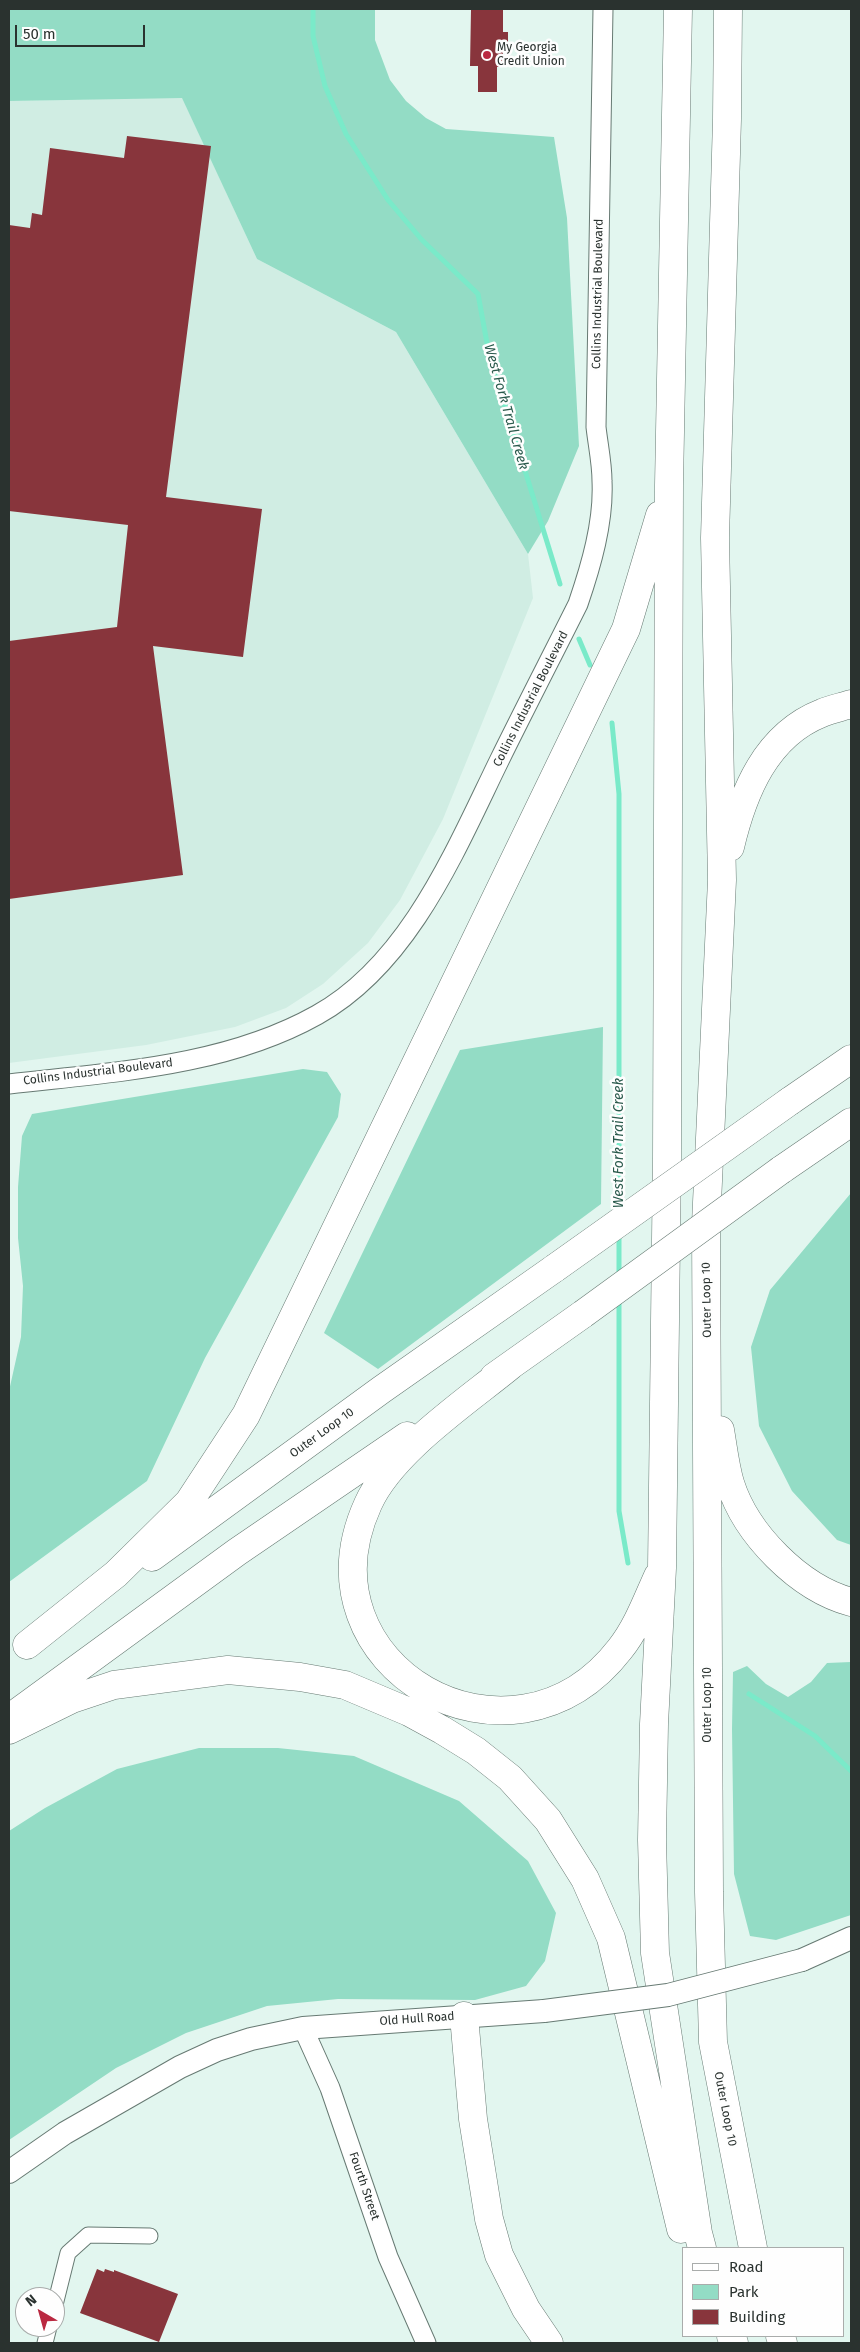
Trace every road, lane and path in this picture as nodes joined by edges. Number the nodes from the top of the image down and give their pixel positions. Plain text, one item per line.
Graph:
1 (603, 9) edge
2 (678, 9) edge
3 (726, 16) edge
4 (669, 485) junction
5 (851, 704) edge
6 (722, 880) junction
7 (851, 1059) edge
8 (9, 1084) edge
9 (851, 1122) edge
10 (707, 1337) junction
11 (510, 1366) junction
12 (662, 1568) junction
13 (851, 1602) edge
14 (18, 1651) edge
15 (9, 1718) edge
16 (9, 1730) edge
17 (851, 1938) edge
18 (464, 2016) junction
19 (303, 2028) junction
20 (9, 2172) edge
21 (150, 2236) dead end
22 (688, 2247) edge
23 (702, 2247) edge
24 (753, 2247) edge
25 (60, 2287) edge
26 (426, 2343) edge
27 (549, 2343) edge

1 - 8 street, Collins Industrial Boulevard
2 - 4 highway
3 - 6 highway
4 - 12 highway
4 - 14 highway
5 - 6 highway
6 - 10 highway, Outer Loop 10
7 - 14 highway, Outer Loop 10, bridge
9 - 11 highway, bridge
10 - 13 highway
10 - 24 highway, Outer Loop 10
11 - 12 highway
11 - 15 highway
12 - 23 highway
16 - 22 highway
17 - 18 main road, Old Hull Road, bridge
18 - 19 main road, Old Hull Road
18 - 27 highway
19 - 20 main road, Old Hull Road
19 - 26 street, Fourth Street
21 - 25 street

